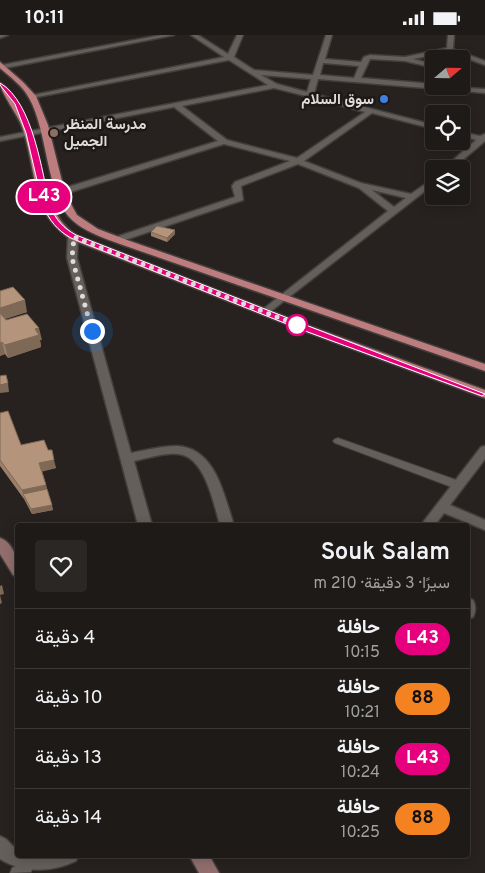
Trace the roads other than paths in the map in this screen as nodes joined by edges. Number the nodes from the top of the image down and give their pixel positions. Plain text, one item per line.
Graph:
1 (5, 35) edge
2 (171, 35) edge
3 (194, 35) edge
4 (240, 35) edge
5 (329, 35) edge
6 (451, 35) edge
7 (0, 36) edge
8 (450, 50) edge
9 (425, 54) edge
10 (470, 57) edge
11 (230, 58) junction
12 (405, 59) junction
13 (321, 61) junction
14 (485, 63) edge
15 (363, 64) junction
16 (425, 64) edge
17 (1, 65) edge
18 (251, 71) junction
19 (315, 77) junction
20 (357, 80) junction
21 (0, 85) edge
22 (425, 85) edge
23 (274, 86) junction
24 (470, 89) edge
25 (485, 91) edge
26 (32, 96) junction
27 (309, 97) junction
28 (177, 105) junction
29 (369, 112) junction
30 (425, 125) edge
31 (46, 131) junction
32 (29, 133) junction
33 (470, 136) edge
34 (484, 138) edge
35 (0, 139) edge
36 (224, 142) junction
37 (458, 160) edge
38 (298, 161) junction
39 (359, 185) junction
40 (425, 188) edge
41 (61, 192) junction
42 (414, 197) junction
43 (395, 212) junction
44 (74, 237) junction
45 (119, 239) junction
46 (284, 298) junction
47 (266, 312) junction
48 (485, 368) edge
49 (485, 394) edge
50 (338, 441) dead end
51 (485, 450) edge
52 (126, 458) junction
53 (458, 485) junction
54 (442, 507) junction
55 (144, 523) edge
56 (226, 523) edge
57 (430, 523) edge
58 (485, 525) edge
59 (0, 543) edge
60 (15, 566) edge
61 (0, 845) edge
62 (61, 858) edge
63 (200, 858) edge
64 (22, 870) edge
65 (210, 873) edge

1 - 7 street
2 - 17 street
3 - 11 street
4 - 11 street
5 - 13 street
6 - 8 street
9 - 12 street
10 - 14 street
11 - 18 street
11 - 26 street
12 - 15 street
12 - 16 street
13 - 15 street
13 - 19 street
15 - 20 street
17 - 26 main road
18 - 19 street
18 - 23 street
19 - 20 street
19 - 27 street
20 - 22 street
21 - 32 main road
23 - 27 street
23 - 28 street
24 - 25 street
26 - 31 main road
27 - 29 street
28 - 31 street
28 - 36 street
29 - 30 street
29 - 38 street
31 - 32 street
31 - 41 main road
32 - 35 street
32 - 44 main road
33 - 34 street
34 - 37 street
36 - 38 street
36 - 41 street
38 - 39 street
38 - 45 street
39 - 42 street
39 - 43 street
40 - 42 street
41 - 45 main road
42 - 43 street
43 - 46 street
44 - 47 main road
44 - 52 street
45 - 46 main road
46 - 47 street
46 - 48 main road
47 - 49 main road
50 - 53 lane
51 - 53 street
52 - 55 street
52 - 56 street
53 - 54 street
54 - 57 street
54 - 58 street
59 - 60 street
61 - 64 street
62 - 64 street
63 - 65 street

